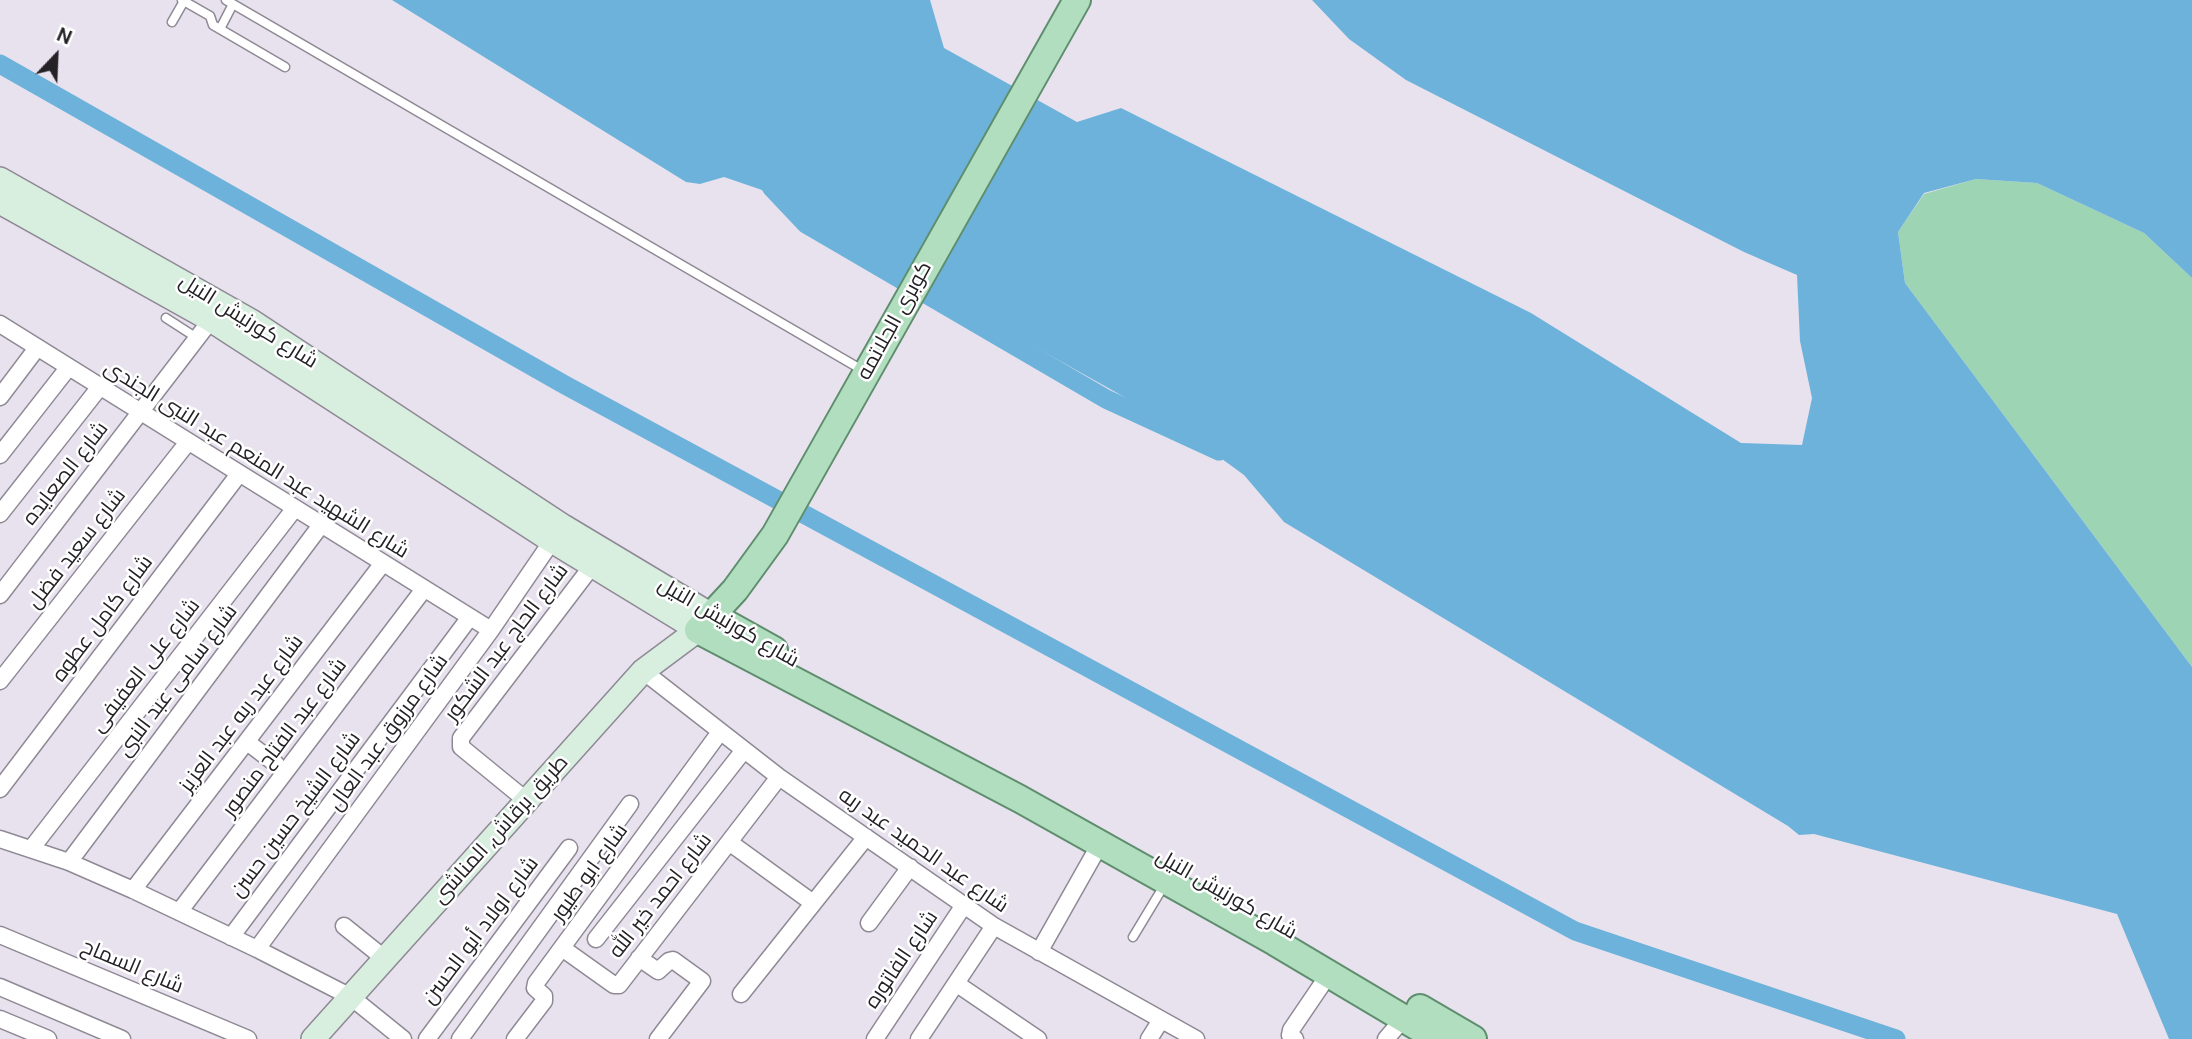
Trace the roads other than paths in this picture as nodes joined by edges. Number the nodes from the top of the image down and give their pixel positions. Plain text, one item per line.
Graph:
1 (1077, 0) edge
2 (183, 1) edge
3 (229, 2) edge
4 (172, 22) dead end
5 (220, 29) junction
6 (285, 67) dead end
7 (0, 179) edge
8 (0, 202) edge
9 (166, 318) dead end
10 (0, 324) edge
11 (204, 329) junction
12 (247, 331) junction
13 (37, 348) junction
14 (68, 369) junction
15 (866, 372) junction
16 (99, 388) junction
17 (0, 397) edge
18 (140, 413) junction
19 (188, 442) junction
20 (0, 455) edge
21 (239, 474) junction
22 (475, 480) junction
23 (295, 508) junction
24 (0, 514) edge
25 (321, 525) junction
26 (552, 541) junction
27 (383, 563) junction
28 (592, 566) junction
29 (424, 589) junction
30 (0, 595) edge
31 (470, 617) junction
32 (705, 623) junction
33 (491, 630) junction
34 (643, 671) junction
35 (0, 681) edge
36 (720, 732) junction
37 (247, 742) junction
38 (744, 750) junction
39 (276, 764) dead end
40 (779, 777) junction
41 (0, 789) edge
42 (527, 801) junction
43 (630, 804) dead end
44 (866, 837) junction
45 (0, 839) edge
46 (729, 842) junction
47 (1100, 844) junction
48 (569, 848) dead end
49 (31, 849) junction
50 (69, 862) junction
51 (910, 867) junction
52 (1167, 881) junction
53 (133, 890) junction
54 (813, 903) junction
55 (964, 905) junction
56 (179, 912) junction
57 (869, 923) dead end
58 (344, 926) dead end
59 (994, 926) junction
60 (0, 934) edge
61 (231, 937) junction
62 (1133, 937) dead end
63 (596, 939) dead end
64 (562, 948) junction
65 (257, 949) junction
66 (1039, 952) junction
67 (639, 958) junction
68 (385, 959) junction
69 (1329, 974) junction
70 (957, 984) junction
71 (0, 987) edge
72 (741, 994) dead end
73 (351, 996) junction
74 (0, 1018) edge
75 (1161, 1020) junction
76 (1395, 1029) edge
77 (1453, 1036) edge
78 (48, 1039) edge
79 (122, 1039) edge
80 (248, 1039) edge
81 (313, 1039) edge
82 (404, 1039) edge
83 (428, 1039) edge
84 (460, 1039) edge
85 (515, 1039) edge
86 (658, 1039) edge
87 (875, 1039) edge
88 (919, 1039) edge
89 (1038, 1039) edge
90 (1149, 1039) edge
91 (1196, 1039) edge
92 (1295, 1039) edge

1 - 15 main road, كوبرى الجلاتمه
2 - 4 lane
2 - 5 lane
3 - 5 lane
3 - 15 lane
5 - 6 lane
7 - 12 main road, شارع كورنيش النيل
8 - 11 main road, شارع كورنيش النيل
9 - 11 lane
10 - 13 street, شارع الشهيد عبد المنعم عبد النبى الجندى
11 - 12 main road, شارع كورنيش النيل
11 - 18 street, شارع الصعايده
12 - 22 main road, شارع كورنيش النيل
13 - 14 street, شارع الشهيد عبد المنعم عبد النبى الجندى
13 - 17 street
14 - 16 street, شارع الشهيد عبد المنعم عبد النبى الجندى
14 - 20 street
15 - 32 main road, كوبرى الجلاتمه
16 - 18 street, شارع الشهيد عبد المنعم عبد النبى الجندى
16 - 24 street
18 - 19 street, شارع الشهيد عبد المنعم عبد النبى الجندى
18 - 30 street, شارع الصعايده
19 - 21 street, شارع الشهيد عبد المنعم عبد النبى الجندى
19 - 35 street, شارع سعيد فضل
21 - 23 street, شارع الشهيد عبد المنعم عبد النبى الجندى
21 - 41 street, شارع كامل عطوه
22 - 26 main road, شارع كورنيش النيل
22 - 32 main road, شارع كورنيش النيل
23 - 25 street, شارع الشهيد عبد المنعم عبد النبى الجندى
23 - 49 street, شارع على العفيفى
25 - 27 street, شارع الشهيد عبد المنعم عبد النبى الجندى
25 - 50 street, شارع سامى عبد النبى
26 - 28 main road, شارع كورنيش النيل
26 - 33 street, شارع مرزوق عبد العال
27 - 29 street, شارع الشهيد عبد المنعم عبد النبى الجندى
27 - 37 street, شارع عبد ربه عبد العزيز
28 - 32 main road, شارع كورنيش النيل
28 - 42 street, شارع الحاج عبد الشكور
29 - 31 street, شارع الشهيد عبد المنعم عبد النبى الجندى
29 - 56 street, شارع عبد الفتاح منصور
31 - 33 street, شارع الشهيد عبد المنعم عبد النبى الجندى
31 - 61 street, شارع الشيخ حسين حسن
32 - 34 main road, طريق برقاش, المناشى
32 - 47 main road, شارع كورنيش النيل
32 - 77 main road, شارع كورنيش النيل
33 - 65 street, شارع مرزوق عبد العال
34 - 36 street, شارع عبد الحميد عبد ربه
34 - 42 main road, طريق برقاش, المناشى
36 - 38 street, شارع عبد الحميد عبد ربه
36 - 64 street, شارع ابو طيور
37 - 39 street
37 - 53 street, شارع عبد ربه عبد العزيز
38 - 40 street, شارع عبد الحميد عبد ربه
38 - 63 street
40 - 44 street, شارع عبد الحميد عبد ربه
40 - 46 street, شارع احمد خير الله
42 - 68 main road, طريق برقاش, المناشى
43 - 84 street
44 - 51 street, شارع عبد الحميد عبد ربه
44 - 54 street
45 - 49 street
46 - 54 street
46 - 67 street, شارع احمد خير الله
47 - 52 main road, شارع كورنيش النيل
47 - 66 street
48 - 83 street, شارع اولاد أبو الحسن
49 - 50 street
50 - 53 street
51 - 55 street, شارع عبد الحميد عبد ربه
51 - 57 street
52 - 62 lane
52 - 69 main road, شارع كورنيش النيل
53 - 56 street
54 - 72 street
55 - 59 street, شارع عبد الحميد عبد ربه
55 - 87 street, شارع الفاتوره
56 - 61 street
58 - 68 street
59 - 66 street, شارع عبد الحميد عبد ربه
59 - 70 street
60 - 80 street, شارع السماح
61 - 65 street
64 - 67 street, شارع احمد خير الله
64 - 85 street, شارع ابو طيور
65 - 73 street
66 - 75 street, شارع عبد الحميد عبد ربه
67 - 86 street
68 - 73 main road, طريق برقاش, المناشى
69 - 76 main road, شارع كورنيش النيل
69 - 92 street
70 - 88 street
70 - 89 street
71 - 79 street
73 - 81 main road, طريق برقاش, المناشى
73 - 82 street
74 - 78 street
75 - 90 street
75 - 91 street, شارع عبد الحميد عبد ربه
76 - 77 main road, شارع كورنيش النيل

